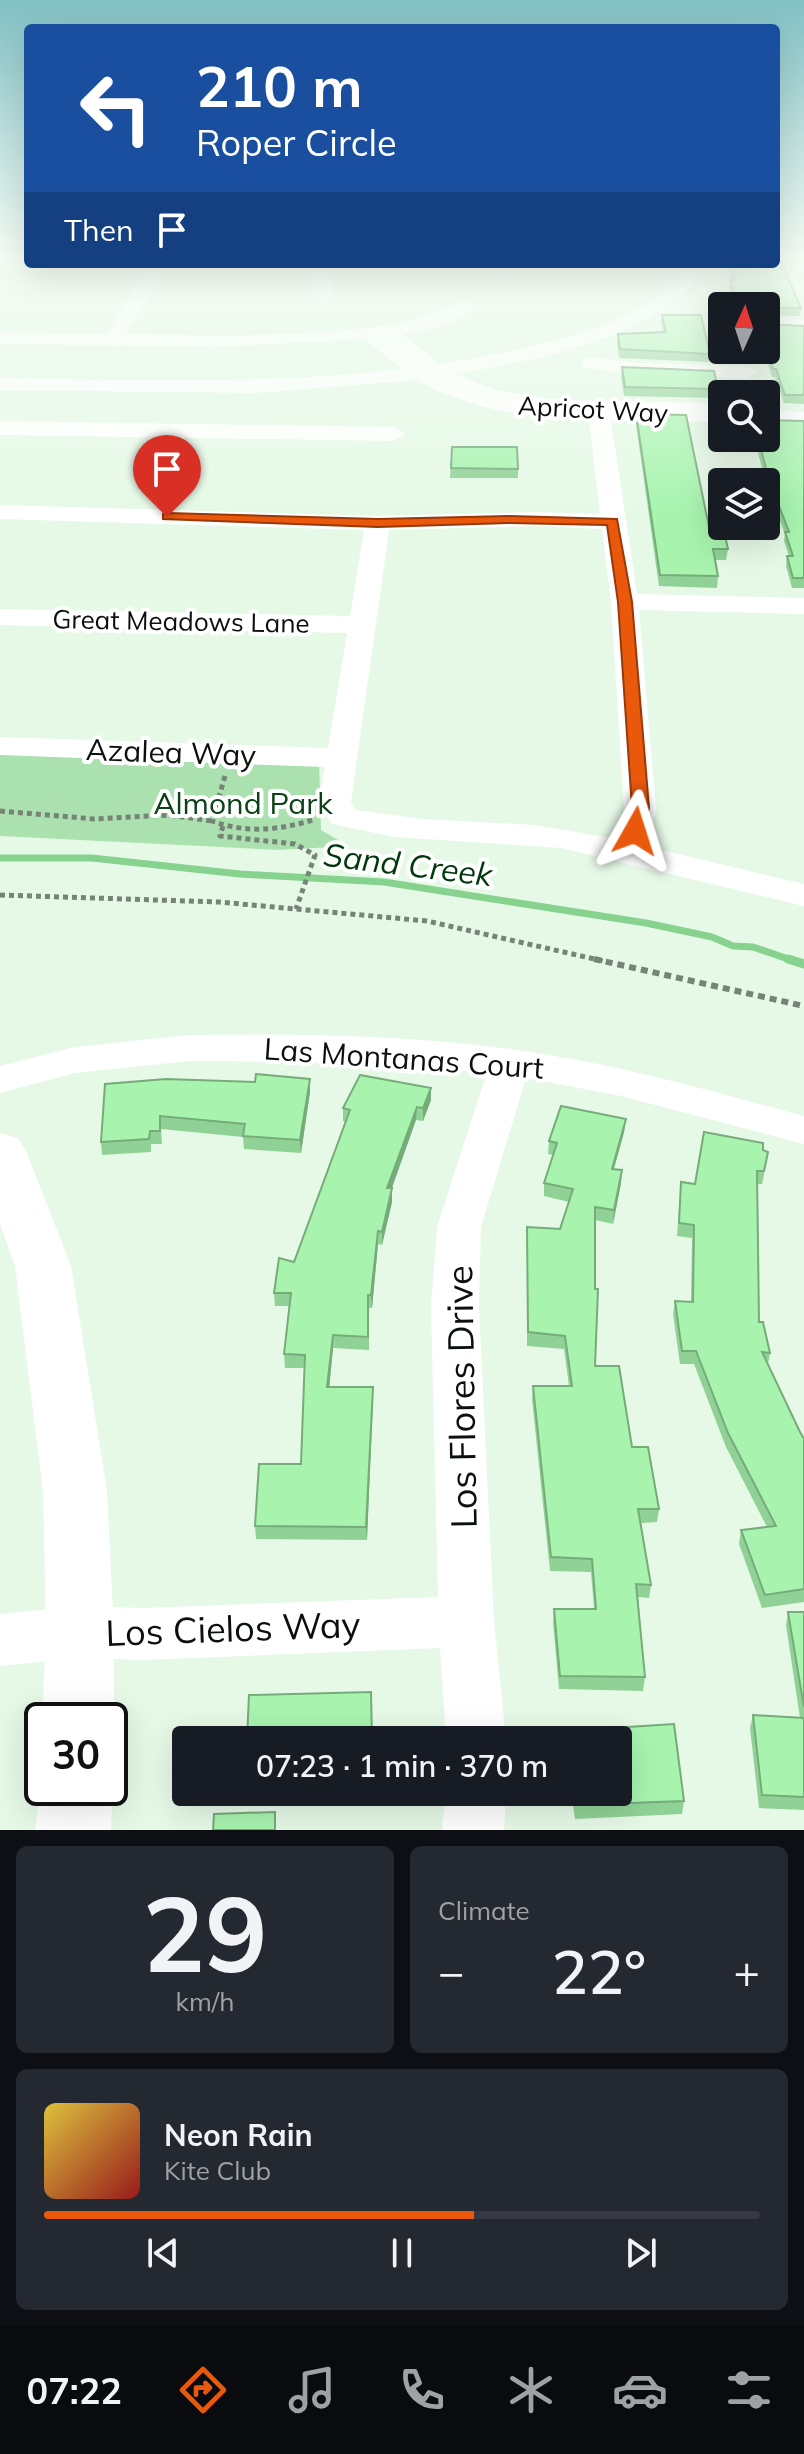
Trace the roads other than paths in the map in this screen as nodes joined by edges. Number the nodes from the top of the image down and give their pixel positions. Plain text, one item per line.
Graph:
1 (201, 341) edge
2 (247, 341) edge
3 (397, 341) edge
4 (533, 341) edge
5 (573, 341) edge
6 (591, 363) dead end
7 (745, 364) edge
8 (424, 368) junction
9 (747, 372) junction
10 (0, 375) edge
11 (748, 380) edge
12 (0, 384) edge
13 (103, 386) junction
14 (599, 410) junction
15 (708, 412) edge
16 (780, 415) edge
17 (804, 416) edge
18 (0, 428) edge
19 (73, 429) junction
20 (394, 434) dead end
21 (7, 519) edge
22 (613, 522) junction
23 (378, 523) junction
24 (625, 602) junction
25 (804, 606) edge
26 (0, 617) edge
27 (362, 625) junction
28 (0, 746) edge
29 (342, 758) junction
30 (630, 855) junction
31 (804, 895) edge
32 (511, 1062) junction
33 (0, 1080) edge
34 (804, 1130) edge
35 (0, 1151) edge
36 (466, 1621) junction
37 (80, 1632) junction
38 (0, 1640) edge
39 (78, 1702) edge
40 (475, 1726) edge
41 (75, 1806) edge
42 (475, 1806) edge
43 (73, 1830) edge
44 (473, 1830) edge

1 - 2 street
3 - 8 street, Apricot Way
4 - 8 street
5 - 8 street
6 - 9 street
7 - 9 street
8 - 10 street
8 - 13 street
8 - 14 street, Apricot Way
9 - 11 street
12 - 13 street
13 - 19 street
14 - 15 street, Apricot Way
14 - 22 street
16 - 17 street
18 - 19 street
19 - 20 street
21 - 23 street
22 - 23 street
22 - 24 street
23 - 27 street
24 - 25 street
24 - 30 street
26 - 27 street, Great Meadows Lane
27 - 29 street
28 - 29 street, Azalea Way
29 - 30 street
30 - 31 street
32 - 33 street, Las Montanas Court
32 - 34 street, Las Montanas Court
32 - 36 street, Los Flores Drive
35 - 37 main road
36 - 37 street, Los Cielos Way
36 - 40 street, Los Flores Drive
37 - 38 street, Los Cielos Way
37 - 39 main road
41 - 43 main road
42 - 44 street

